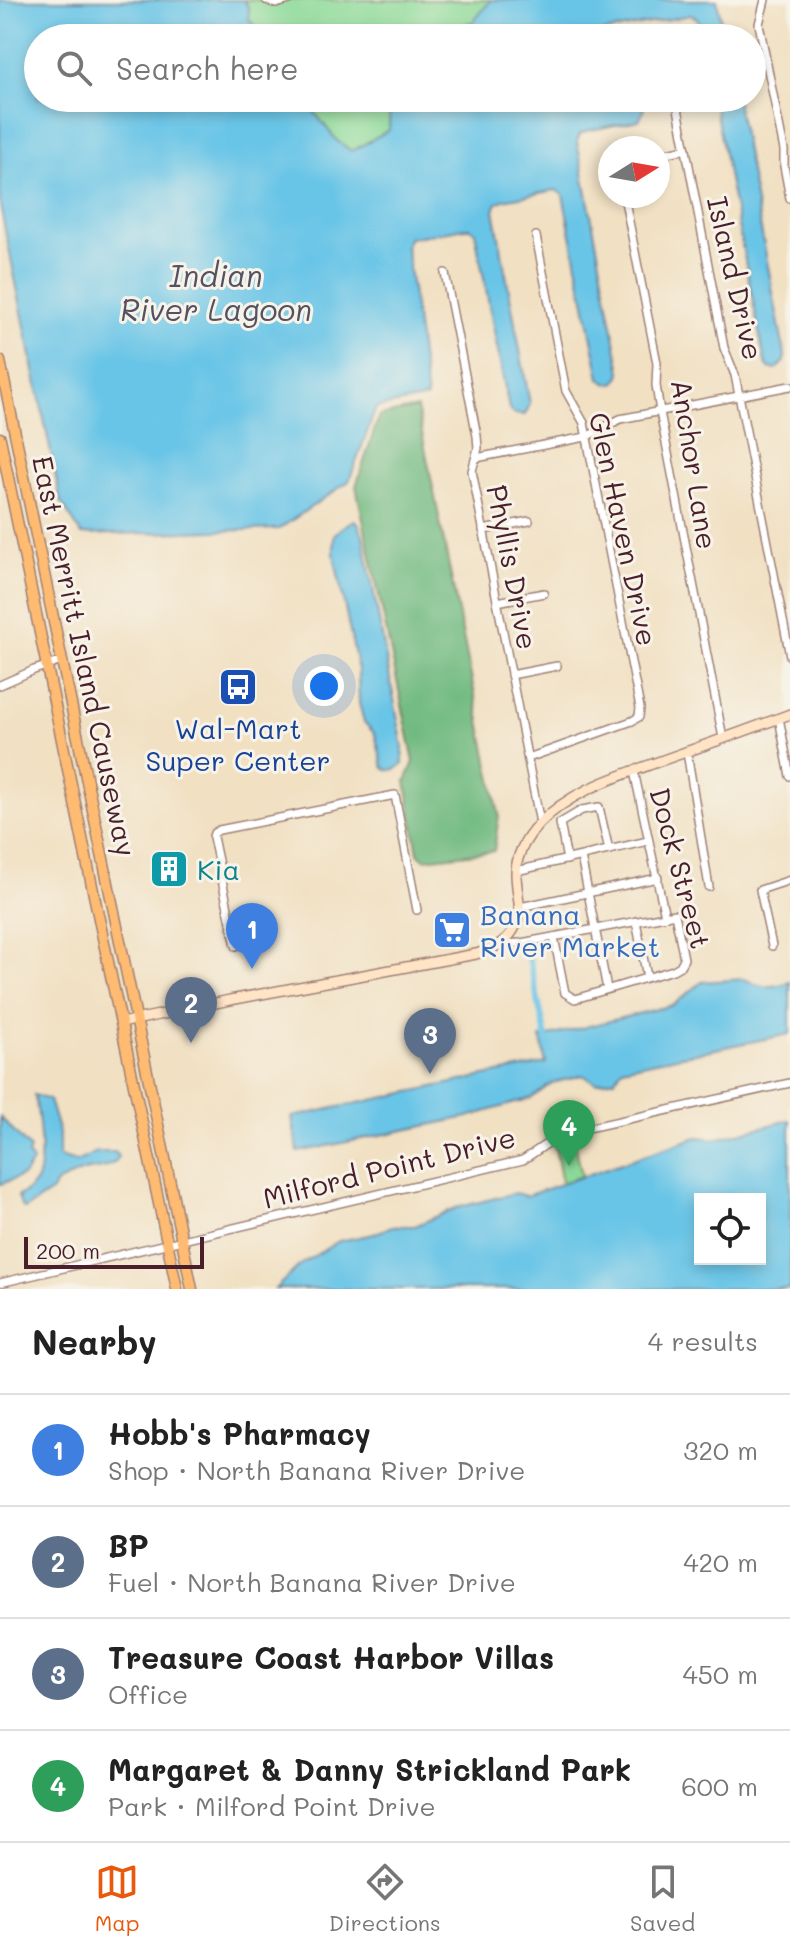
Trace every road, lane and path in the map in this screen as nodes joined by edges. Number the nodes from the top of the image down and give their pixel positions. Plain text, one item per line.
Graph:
1 (266, 0) edge
2 (290, 0) edge
3 (765, 0) edge
4 (759, 24) edge
5 (766, 59) edge
6 (679, 112) edge
7 (686, 149) junction
8 (670, 152) edge
9 (790, 198) edge
10 (626, 208) edge
11 (536, 236) dead end
12 (445, 273) dead end
13 (0, 361) edge
14 (790, 386) edge
15 (739, 396) junction
16 (660, 412) junction
17 (586, 437) junction
18 (0, 438) edge
19 (476, 458) junction
20 (529, 521) dead end
21 (483, 530) junction
22 (544, 593) dead end
23 (497, 602) junction
24 (790, 656) edge
25 (62, 661) junction
26 (46, 665) junction
27 (557, 666) dead end
28 (511, 675) junction
29 (0, 685) edge
30 (790, 714) edge
31 (779, 718) junction
32 (723, 738) junction
33 (687, 752) junction
34 (528, 758) junction
35 (634, 771) junction
36 (790, 776) edge
37 (540, 823) junction
38 (648, 841) junction
39 (609, 850) junction
40 (581, 857) junction
41 (567, 860) junction
42 (516, 871) junction
43 (658, 878) junction
44 (790, 880) edge
45 (709, 887) dead end
46 (588, 892) junction
47 (520, 907) junction
48 (417, 910) dead end
49 (665, 916) junction
50 (636, 921) junction
51 (595, 929) junction
52 (554, 937) junction
53 (503, 944) junction
54 (236, 946) dead end
55 (772, 946) dead end
56 (647, 977) junction
57 (607, 989) junction
58 (137, 1020) junction
59 (121, 1023) junction
60 (790, 1083) edge
61 (181, 1241) junction
62 (168, 1244) junction
63 (0, 1283) edge
64 (177, 1289) edge
65 (192, 1289) edge

1 - 2 street
3 - 4 street
5 - 9 street
6 - 7 street, Island Drive
7 - 8 street
7 - 15 street, Island Drive
10 - 16 street, Anchor Lane
11 - 17 street, Glen Haven Drive
12 - 19 street, Phyllis Drive
13 - 25 main road, East Merritt Island Causeway
14 - 15 street
15 - 16 street
15 - 24 street, Island Drive
16 - 17 street
16 - 32 street, Anchor Lane
17 - 19 street
17 - 34 street, Glen Haven Drive
18 - 26 main road, East Merritt Island Causeway
19 - 21 street, Phyllis Drive
20 - 21 street
21 - 23 street, Phyllis Drive
22 - 23 street
23 - 28 street, Phyllis Drive
25 - 26 street
25 - 58 main road, East Merritt Island Causeway
26 - 29 street
26 - 59 main road, East Merritt Island Causeway
27 - 28 street
28 - 34 street, Phyllis Drive
30 - 31 street
31 - 32 street
31 - 36 street
32 - 33 street
33 - 35 street
33 - 45 street
34 - 37 street, Phyllis Drive
35 - 37 street
35 - 38 street, Dock Street
37 - 42 street
38 - 39 street
38 - 43 street, Dock Street
39 - 40 street
39 - 41 street
40 - 41 street
40 - 46 street
41 - 42 street
42 - 47 street
43 - 46 street
43 - 49 street, Dock Street
44 - 55 street
46 - 47 street
46 - 51 street
47 - 53 street
48 - 54 street
49 - 50 street
49 - 56 street, Dock Street
50 - 51 street
50 - 56 street
51 - 52 street
51 - 57 street
52 - 53 street
52 - 57 street
53 - 58 street
56 - 57 street
58 - 59 street
58 - 61 main road, East Merritt Island Causeway
59 - 62 main road, East Merritt Island Causeway
60 - 61 street, Milford Point Drive
61 - 62 street, Milford Point Drive
61 - 65 main road, East Merritt Island Causeway
62 - 63 street, Milford Point Drive
62 - 64 main road, East Merritt Island Causeway

